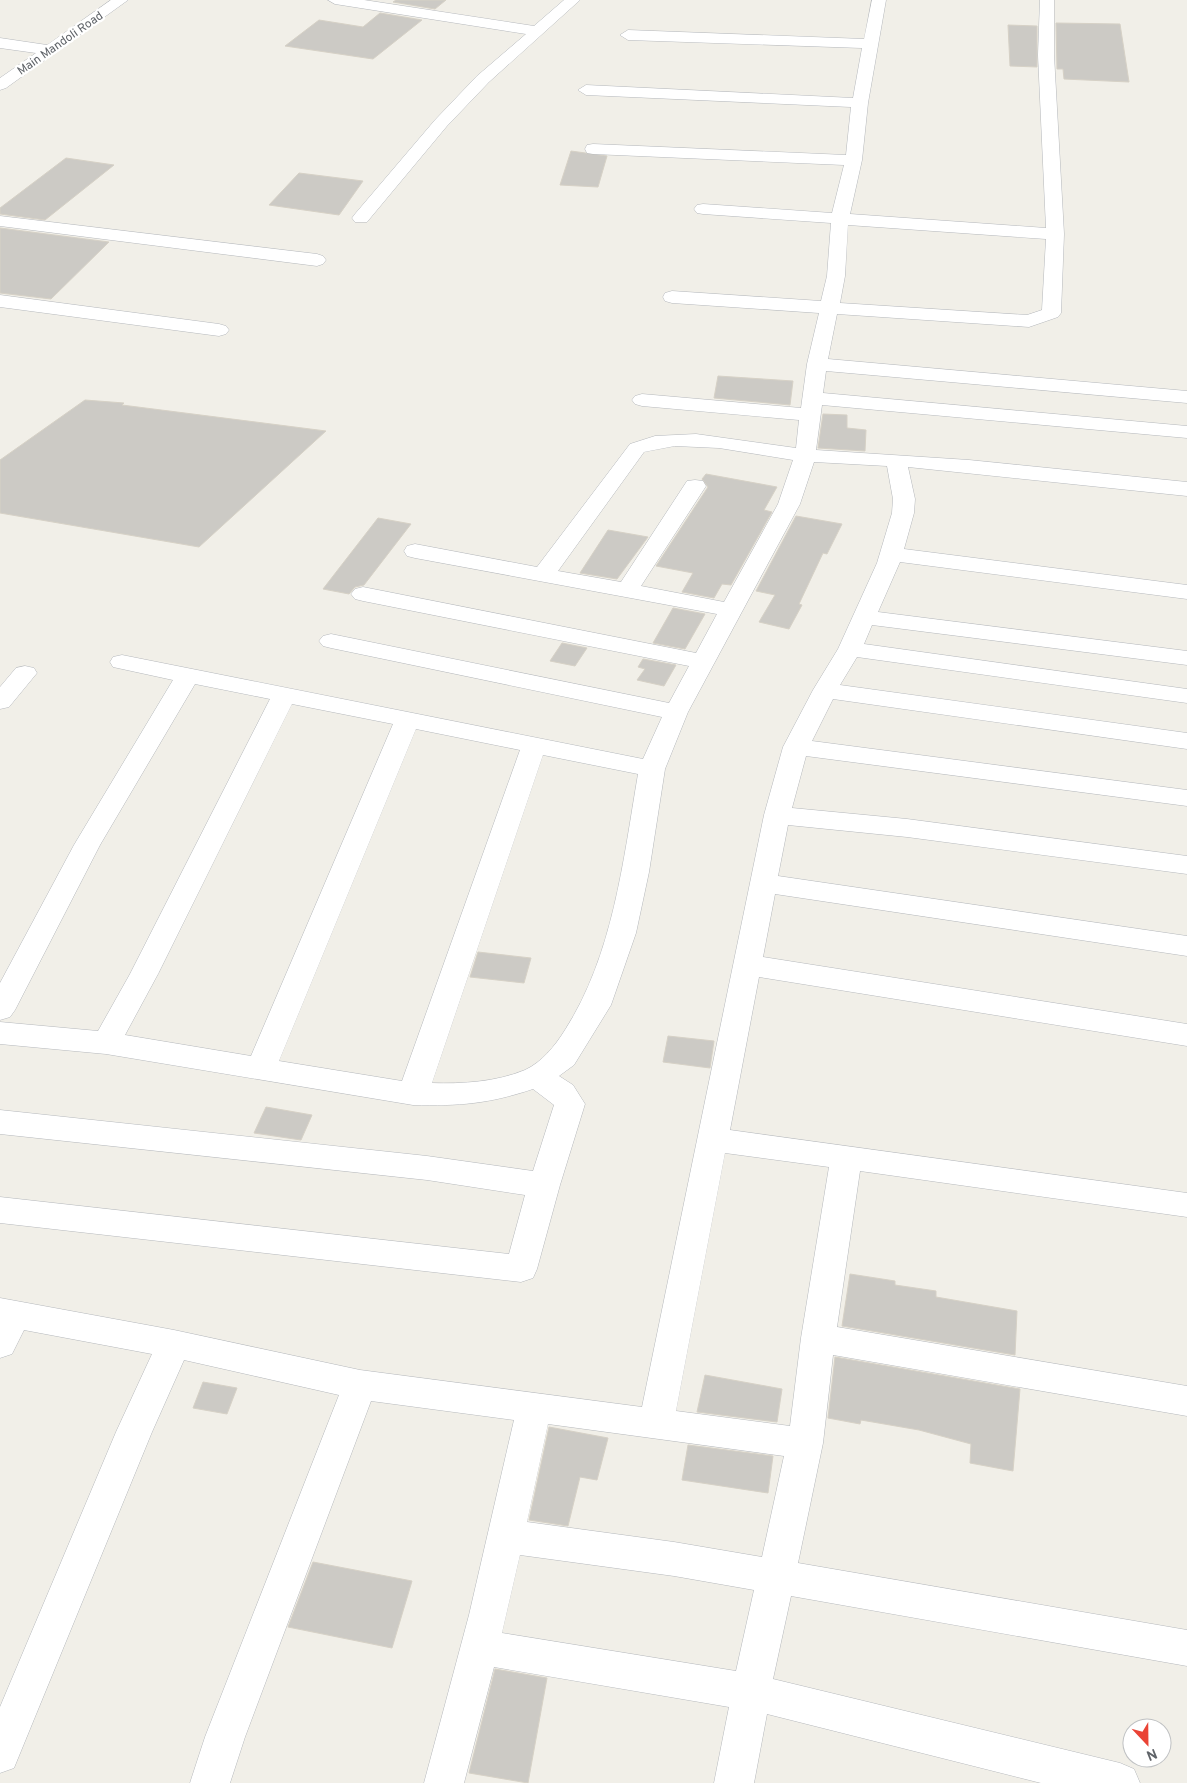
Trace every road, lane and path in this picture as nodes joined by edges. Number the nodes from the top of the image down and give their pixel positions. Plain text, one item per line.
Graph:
1 (121, 0) edge
2 (335, 0) edge
3 (573, 0) edge
4 (879, 0) edge
5 (1047, 0) edge
6 (376, 3) edge
7 (538, 31) junction
8 (628, 35) dead end
9 (0, 43) edge
10 (872, 44) junction
11 (49, 50) junction
12 (0, 85) edge
13 (586, 90) dead end
14 (860, 104) junction
15 (593, 149) dead end
16 (854, 160) junction
17 (703, 209) dead end
18 (361, 218) dead end
19 (840, 218) junction
20 (0, 220) edge
21 (1055, 234) junction
22 (317, 260) dead end
23 (672, 297) dead end
24 (0, 301) edge
25 (831, 307) junction
26 (219, 330) dead end
27 (817, 364) junction
28 (1187, 397) edge
29 (642, 400) dead end
30 (811, 407) junction
31 (1187, 432) edge
32 (805, 456) junction
33 (896, 460) junction
34 (695, 486) dead end
35 (1187, 489) edge
36 (415, 551) dead end
37 (891, 554) junction
38 (543, 575) junction
39 (627, 590) junction
40 (1187, 592) edge
41 (363, 594) dead end
42 (732, 610) junction
43 (865, 617) junction
44 (331, 641) dead end
45 (850, 649) junction
46 (1187, 658) edge
47 (122, 662) dead end
48 (703, 662) junction
49 (25, 673) dead end
50 (187, 676) junction
51 (825, 690) junction
52 (284, 695) junction
53 (1187, 696) edge
54 (0, 702) edge
55 (676, 712) junction
56 (407, 720) junction
57 (1187, 741) edge
58 (534, 745) junction
59 (796, 747) junction
60 (652, 769) junction
61 (1187, 798) edge
62 (777, 815) junction
63 (1187, 866) edge
64 (763, 883) junction
65 (1187, 946) edge
66 (748, 964) junction
67 (0, 1010) edge
68 (0, 1033) edge
69 (1187, 1035) edge
70 (106, 1043) junction
71 (261, 1068) junction
72 (537, 1077) junction
73 (413, 1094) junction
74 (0, 1122) edge
75 (713, 1140) junction
76 (846, 1157) junction
77 (544, 1185) junction
78 (1187, 1205) edge
79 (0, 1210) edge
80 (5, 1324) edge
81 (818, 1338) junction
82 (174, 1344) junction
83 (360, 1385) junction
84 (1187, 1401) edge
85 (534, 1409) junction
86 (656, 1422) junction
87 (805, 1443) junction
88 (505, 1536) junction
89 (778, 1577) junction
90 (479, 1647) junction
91 (1187, 1648) edge
92 (751, 1692) junction
93 (0, 1754) edge
94 (210, 1783) edge
95 (444, 1783) edge
96 (734, 1783) edge
97 (1120, 1783) edge

1 - 11 street, Main Mandoli Road
2 - 6 street
3 - 7 street
4 - 10 street
5 - 21 street
6 - 7 street
7 - 18 street
8 - 10 street
9 - 11 street
10 - 14 street
11 - 12 street, Main Mandoli Road
13 - 14 street
14 - 16 street
15 - 16 street
16 - 19 street
17 - 19 street
19 - 21 street
19 - 25 street
20 - 22 street
21 - 25 street
23 - 25 street
24 - 26 street
25 - 27 street
27 - 28 street
27 - 30 street
29 - 30 street
30 - 31 street
30 - 32 street
32 - 33 street
32 - 38 street
32 - 42 street
33 - 35 street
33 - 37 street
34 - 39 street
36 - 38 street
37 - 40 street
37 - 43 street
38 - 39 street
39 - 42 street
41 - 48 street
42 - 48 street
43 - 45 street
43 - 46 street
44 - 55 street
45 - 51 street
45 - 53 street
47 - 50 street
48 - 55 street
49 - 54 street
50 - 52 street
50 - 67 street
51 - 57 street
51 - 59 street
52 - 56 street
52 - 70 street
55 - 60 street
56 - 58 street
56 - 71 street
58 - 60 street
58 - 73 street
59 - 61 street
59 - 62 street
60 - 72 street
62 - 63 street
62 - 64 street
64 - 65 street
64 - 66 street
66 - 69 street
66 - 75 street
68 - 70 street
70 - 71 street
71 - 73 street
72 - 73 street
72 - 77 street
74 - 77 street
75 - 76 street
75 - 86 street
76 - 78 street
76 - 81 street
77 - 79 street
80 - 82 street
81 - 84 street
81 - 87 street
82 - 83 street
82 - 93 street
83 - 85 street
83 - 94 street
85 - 86 street
85 - 88 street
86 - 87 street
87 - 89 street
88 - 89 street
88 - 90 street
89 - 91 street
89 - 92 street
90 - 92 street
90 - 95 street
92 - 96 street
92 - 97 street

